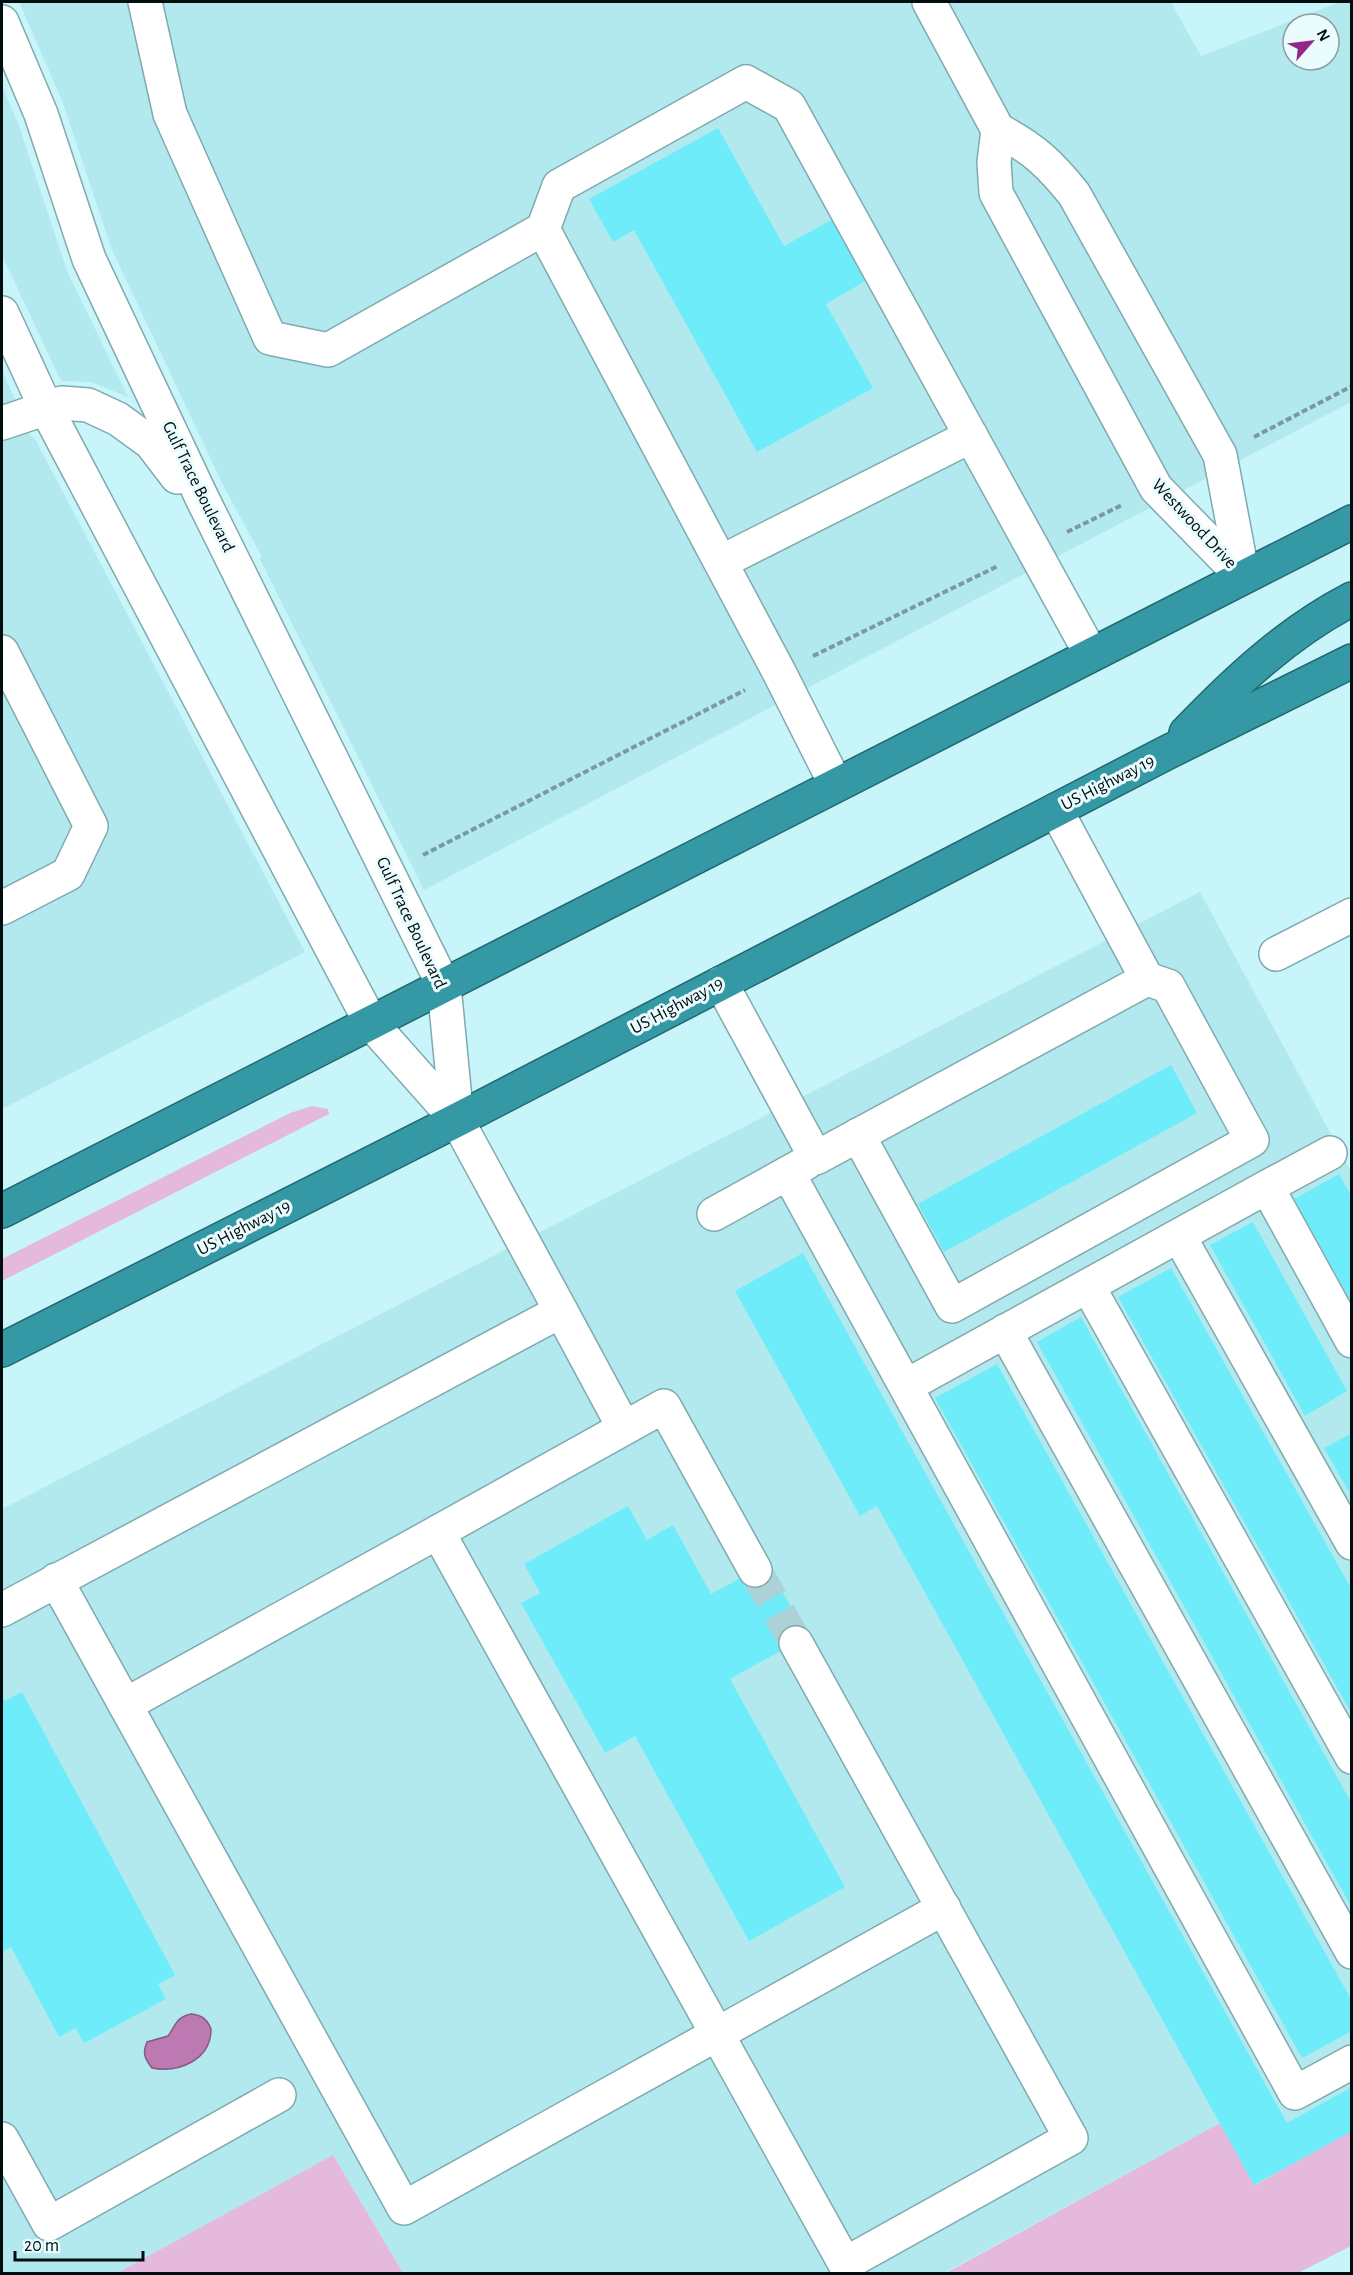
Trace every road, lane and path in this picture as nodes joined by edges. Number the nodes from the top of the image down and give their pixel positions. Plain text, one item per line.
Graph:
1 (145, 2) edge
2 (929, 2) edge
3 (2, 22) edge
4 (998, 130) junction
5 (543, 229) junction
6 (2, 313) edge
7 (1352, 386) edge
8 (46, 408) junction
9 (2, 423) edge
10 (971, 436) junction
11 (1220, 455) junction
12 (1156, 488) junction
13 (1352, 522) edge
14 (1034, 549) junction
15 (229, 552) junction
16 (721, 562) junction
17 (1243, 577) junction
18 (1352, 599) edge
19 (2, 652) edge
20 (1091, 654) junction
21 (1352, 661) edge
22 (779, 672) junction
23 (1168, 752) junction
24 (836, 785) junction
25 (1056, 810) junction
26 (388, 874) junction
27 (2, 908) edge
28 (1352, 915) edge
29 (1276, 954) dead end
30 (1147, 979) junction
31 (721, 982) junction
32 (444, 986) junction
33 (371, 1023) junction
34 (457, 1120) junction
35 (858, 1135) junction
36 (1330, 1153) dead end
37 (802, 1165) junction
38 (1267, 1187) junction
39 (2, 1211) edge
40 (714, 1214) dead end
41 (1179, 1236) junction
42 (1088, 1286) junction
43 (561, 1311) junction
44 (1005, 1331) junction
45 (1352, 1341) edge
46 (2, 1350) edge
47 (906, 1386) junction
48 (624, 1428) junction
49 (438, 1532) junction
50 (1352, 1543) edge
51 (755, 1570) tunnel mouth
52 (56, 1580) junction
53 (2, 1610) edge
54 (795, 1643) tunnel mouth
55 (125, 1705) junction
56 (1352, 1757) edge
57 (944, 1908) junction
58 (1352, 1952) edge
59 (717, 2034) junction
60 (1352, 2062) edge
61 (279, 2095) dead end
62 (2, 2139) edge

1 - 5 street
2 - 4 street
3 - 15 street, Gulf Trace Boulevard
4 - 11 street, Westwood Drive
4 - 12 street, Westwood Drive
5 - 10 street
5 - 16 street
6 - 8 street
7 - 11 path
8 - 9 street
8 - 15 street
8 - 33 street
10 - 14 street
10 - 16 street
11 - 17 street, Westwood Drive
12 - 14 path
12 - 17 street, Westwood Drive
13 - 17 highway
14 - 20 street
14 - 22 path
15 - 26 street, Gulf Trace Boulevard
16 - 22 street
17 - 20 highway
18 - 23 highway
19 - 27 street
20 - 24 highway
21 - 23 highway, US Highway 19
22 - 24 street
22 - 26 path
23 - 25 highway, US Highway 19
24 - 32 highway
25 - 30 street
25 - 31 highway, US Highway 19
26 - 32 street, Gulf Trace Boulevard
28 - 29 street
30 - 35 street
30 - 35 street
31 - 34 highway, US Highway 19
31 - 37 street
32 - 33 highway
32 - 34 street, Gulf Trace Boulevard
33 - 34 street
33 - 39 highway
34 - 43 street
34 - 46 highway, US Highway 19
35 - 37 street
36 - 38 street
37 - 40 street
37 - 47 street
38 - 41 street
38 - 45 street
41 - 42 street
41 - 50 street
42 - 44 street
42 - 56 street
43 - 48 street
43 - 52 street
44 - 47 street
44 - 58 street
47 - 60 street
48 - 49 street
48 - 51 street
49 - 55 street
49 - 59 street
52 - 53 street
52 - 55 street
54 - 57 street
55 - 59 street
57 - 59 street
57 - 59 street
61 - 62 street

